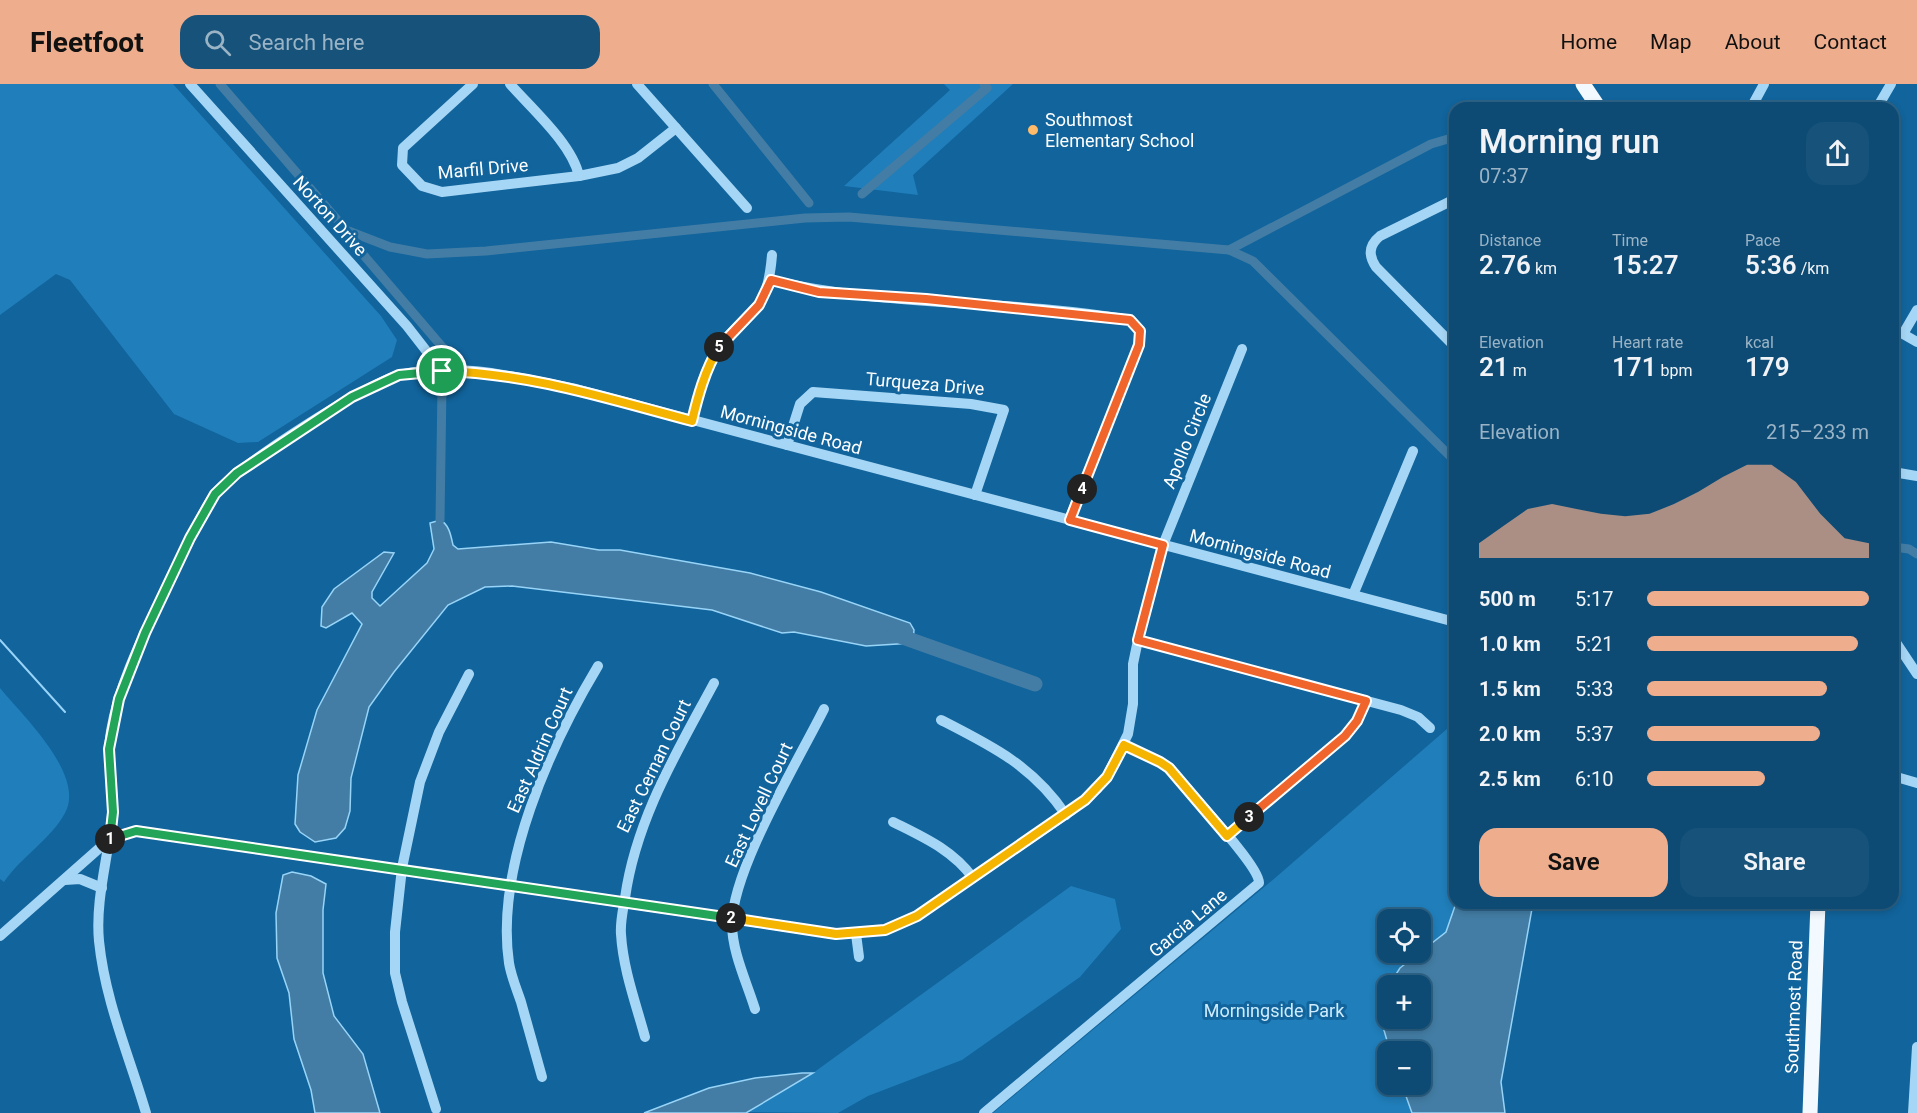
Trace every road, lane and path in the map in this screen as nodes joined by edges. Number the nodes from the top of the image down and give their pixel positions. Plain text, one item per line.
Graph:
1 (190, 84) edge
2 (473, 84) edge
3 (510, 84) edge
4 (637, 84) edge
5 (1583, 84) edge
6 (1764, 84) edge
7 (1891, 84) edge
8 (1595, 102) edge
9 (1754, 102) edge
10 (1880, 102) edge
11 (676, 128) junction
12 (579, 176) junction
13 (1449, 202) edge
14 (747, 208) dead end
15 (772, 255) dead end
16 (771, 280) junction
17 (1917, 310) edge
18 (1449, 341) edge
19 (1917, 342) edge
20 (1242, 349) dead end
21 (442, 371) junction
22 (692, 421) junction
23 (787, 445) junction
24 (1413, 451) dead end
25 (1899, 473) edge
26 (1917, 476) edge
27 (975, 495) junction
28 (1070, 520) junction
29 (1163, 545) junction
30 (1353, 595) junction
31 (1449, 620) edge
32 (1138, 640) junction
33 (1899, 647) edge
34 (598, 666) dead end
35 (469, 674) dead end
36 (1917, 674) edge
37 (714, 682) dead end
38 (1366, 701) junction
39 (824, 709) dead end
40 (941, 720) dead end
41 (1430, 728) dead end
42 (1124, 745) junction
43 (1899, 778) edge
44 (1917, 783) edge
45 (1065, 815) junction
46 (893, 822) dead end
47 (1227, 836) junction
48 (109, 840) junction
49 (402, 868) junction
50 (973, 878) junction
51 (65, 880) junction
52 (512, 885) junction
53 (102, 888) junction
54 (624, 902) junction
55 (1818, 909) edge
56 (732, 919) junction
57 (856, 934) junction
58 (0, 936) edge
59 (859, 957) dead end
60 (755, 1009) dead end
61 (645, 1037) dead end
62 (1917, 1047) edge
63 (542, 1077) dead end
64 (436, 1109) dead end
65 (1915, 1111) edge
66 (146, 1113) edge
67 (984, 1113) edge
68 (1810, 1113) edge

1 - 21 street, Norton Drive
2 - 12 street, Marfil Drive
3 - 12 street
4 - 11 street
5 - 8 main road
6 - 9 street
7 - 10 street
11 - 12 street, Marfil Drive
11 - 14 street
13 - 18 street
15 - 16 street
16 - 22 street
16 - 28 street
17 - 19 street
20 - 29 street, Apollo Circle
21 - 22 street, Morningside Road
21 - 48 street, Morningside Road
22 - 23 street, Morningside Road
23 - 27 street, Morningside Road
23 - 27 street, Turqueza Drive
24 - 30 street
25 - 26 street
27 - 28 street, Morningside Road
28 - 29 street, Morningside Road
29 - 30 street, Morningside Road
29 - 32 street, Apollo Circle
30 - 31 street, Morningside Road
32 - 38 street
32 - 42 street, Apollo Circle
33 - 36 street
34 - 52 street, East Aldrin Court
35 - 49 street
37 - 54 street, East Cernan Court
38 - 41 street
38 - 47 street
39 - 56 street, East Lovell Court
40 - 45 street
42 - 45 street, Apollo Circle
42 - 47 street, Garcia Lane
43 - 44 street
45 - 50 street, Apollo Circle
46 - 50 street
47 - 67 street, Garcia Lane
48 - 49 street, Apollo Circle
48 - 51 street
48 - 53 street, Morningside Road
49 - 52 street, Apollo Circle
49 - 64 street
50 - 57 street, Apollo Circle
51 - 53 street
51 - 58 street
52 - 54 street, Apollo Circle
52 - 63 street, East Aldrin Court
53 - 66 street, Morningside Road
54 - 56 street, Apollo Circle
54 - 61 street, East Cernan Court
55 - 68 main road, Southmost Road
56 - 57 street, Apollo Circle
56 - 60 street
57 - 59 street
62 - 65 street

